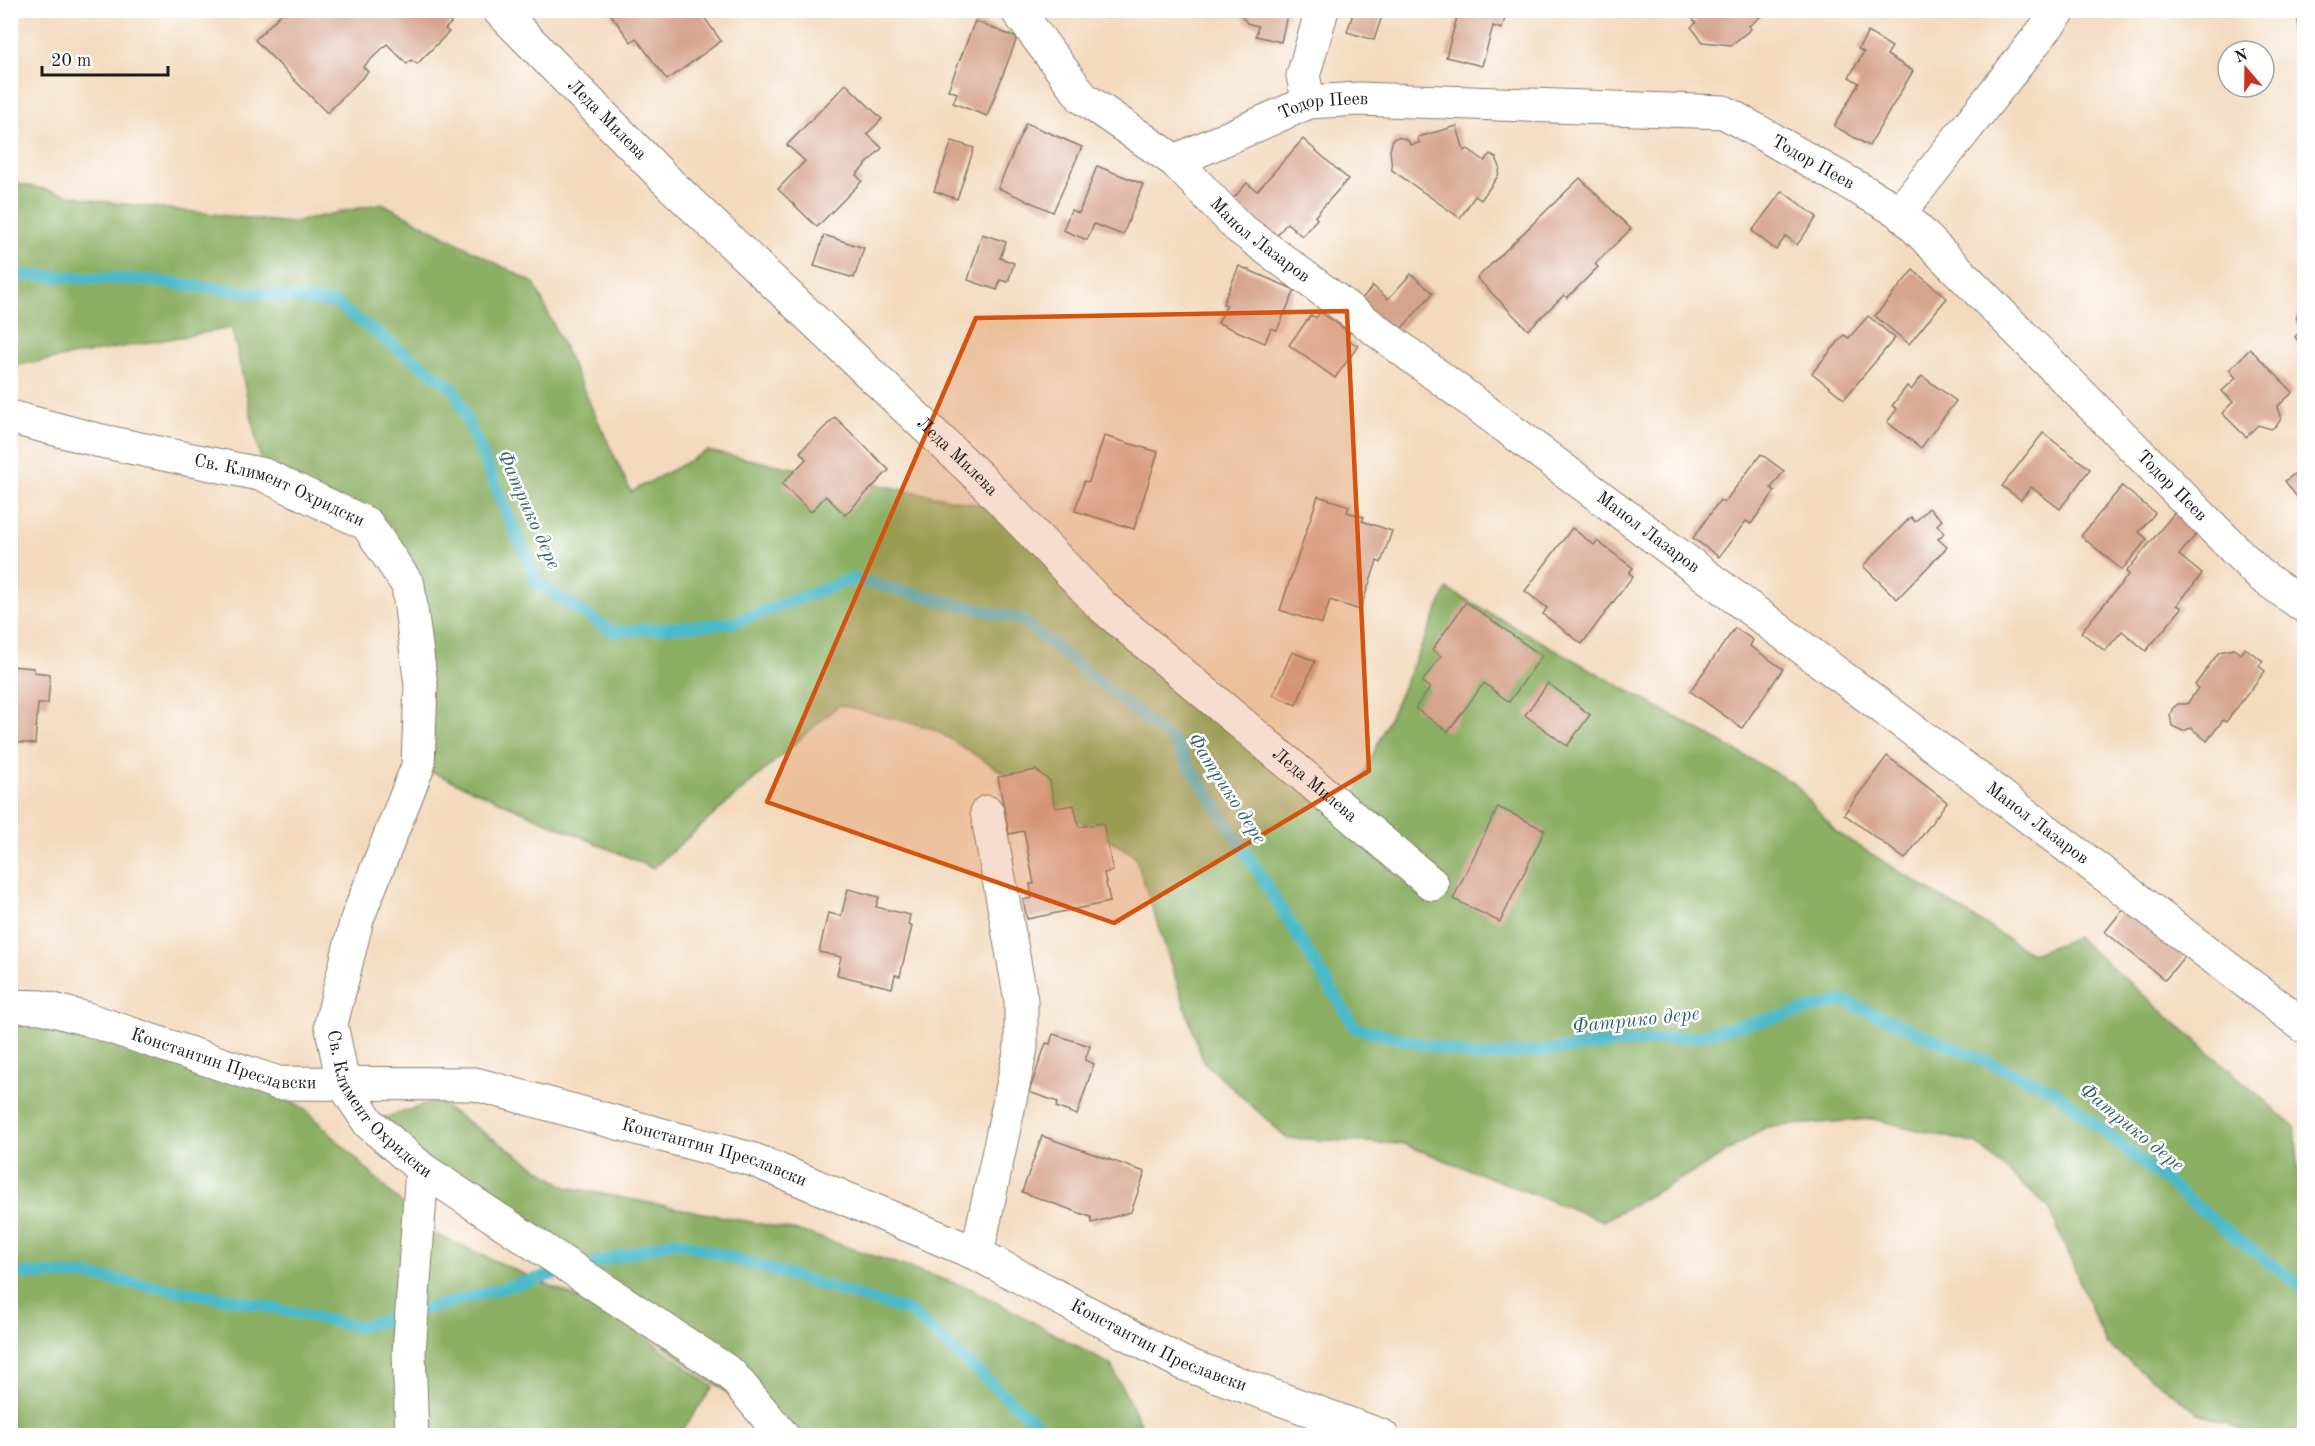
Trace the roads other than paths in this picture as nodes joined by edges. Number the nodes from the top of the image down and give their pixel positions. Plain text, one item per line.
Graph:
1 (500, 10) edge
2 (1017, 10) edge
3 (1322, 10) edge
4 (2060, 10) edge
5 (1309, 102) junction
6 (1175, 161) junction
7 (1900, 212) junction
8 (10, 417) edge
9 (2304, 606) edge
10 (987, 812) dead end
11 (1432, 884) dead end
12 (10, 1006) edge
13 (2304, 1026) edge
14 (343, 1083) junction
15 (422, 1169) junction
16 (977, 1254) junction
17 (412, 1436) edge
18 (783, 1436) edge
19 (1382, 1436) edge

1 - 11 street, Леда Милева
2 - 6 street, Манол Лазаров
3 - 5 street
4 - 7 street
5 - 6 street, Тодор Пеев
5 - 7 street, Тодор Пеев
6 - 13 street, Манол Лазаров
7 - 9 street, Тодор Пеев
8 - 14 street, Св. Климент Охридски
10 - 16 street
12 - 14 street, Константин Преславски
14 - 15 street, Св. Климент Охридски
14 - 16 street, Константин Преславски
15 - 17 street
15 - 18 street, Св. Климент Охридски
16 - 19 street, Константин Преславски

